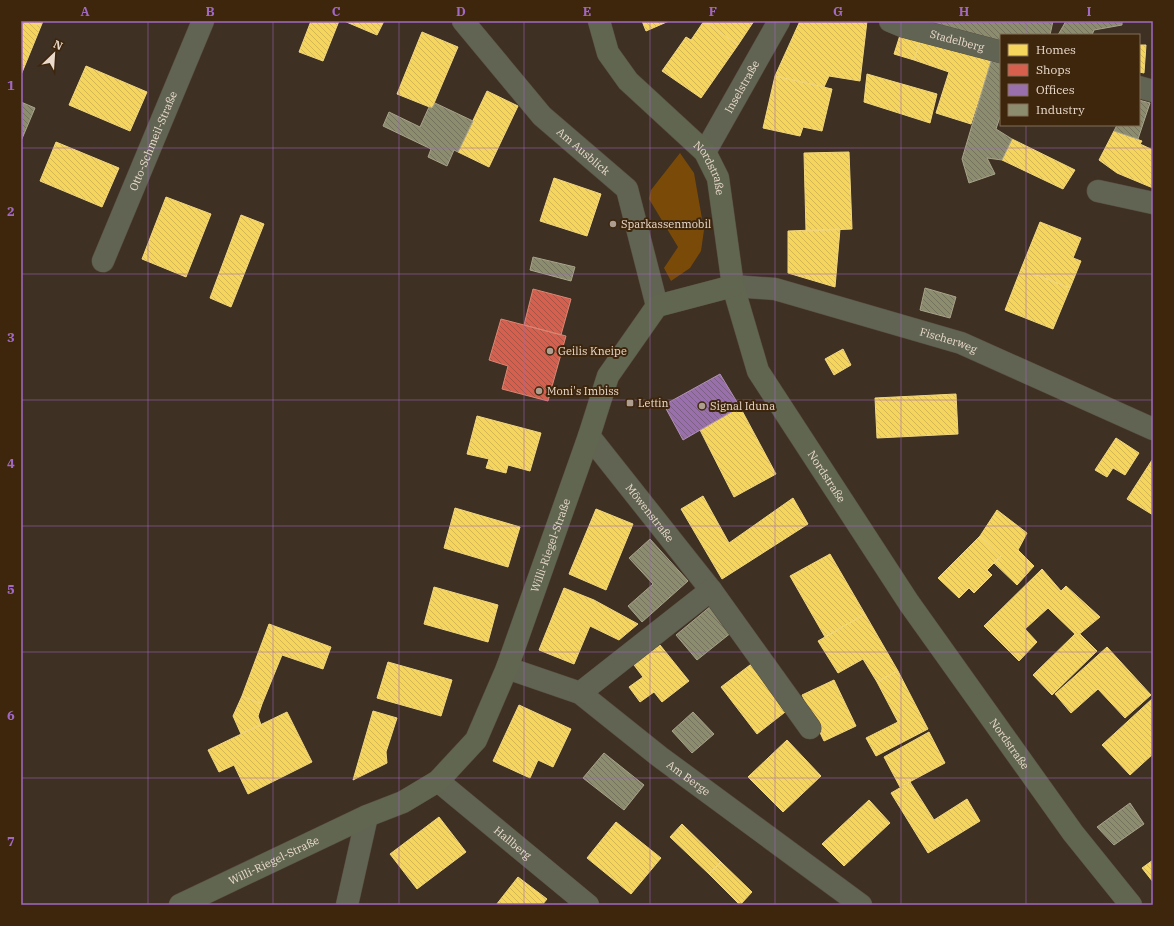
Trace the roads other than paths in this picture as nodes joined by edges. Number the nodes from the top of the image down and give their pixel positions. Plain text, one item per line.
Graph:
1 (203, 21) edge
2 (462, 21) edge
3 (599, 21) edge
4 (779, 21) edge
5 (890, 21) edge
6 (1000, 52) edge
7 (1140, 87) edge
8 (1153, 91) edge
9 (705, 152) junction
10 (1098, 191) dead end
11 (1153, 203) edge
12 (103, 261) dead end
13 (733, 286) junction
14 (657, 306) junction
15 (1153, 429) edge
16 (589, 436) junction
17 (711, 590) junction
18 (507, 668) junction
19 (580, 693) junction
20 (810, 728) dead end
21 (438, 781) junction
22 (367, 816) junction
23 (180, 905) edge
24 (347, 905) edge
25 (588, 905) edge
26 (861, 905) edge
27 (1131, 905) edge

1 - 12 street, Otto-Schmeil-Straße
2 - 14 street, Am Ausblick
3 - 9 street, Nordstraße
4 - 9 street, Inselstraße
5 - 6 street, Stadelberg
7 - 8 street
9 - 13 street, Nordstraße
10 - 11 street
13 - 14 street
13 - 15 street, Fischerweg
13 - 27 street, Nordstraße
14 - 16 street, Willi-Riegel-Straße
16 - 17 street, Möwenstraße
16 - 18 street, Willi-Riegel-Straße
17 - 19 street
17 - 20 street, Möwenstraße
18 - 19 street, Am Berge
18 - 21 street, Willi-Riegel-Straße
19 - 26 street, Am Berge
21 - 22 street, Willi-Riegel-Straße
21 - 25 street, Hallberg
22 - 23 street, Willi-Riegel-Straße
22 - 24 street

